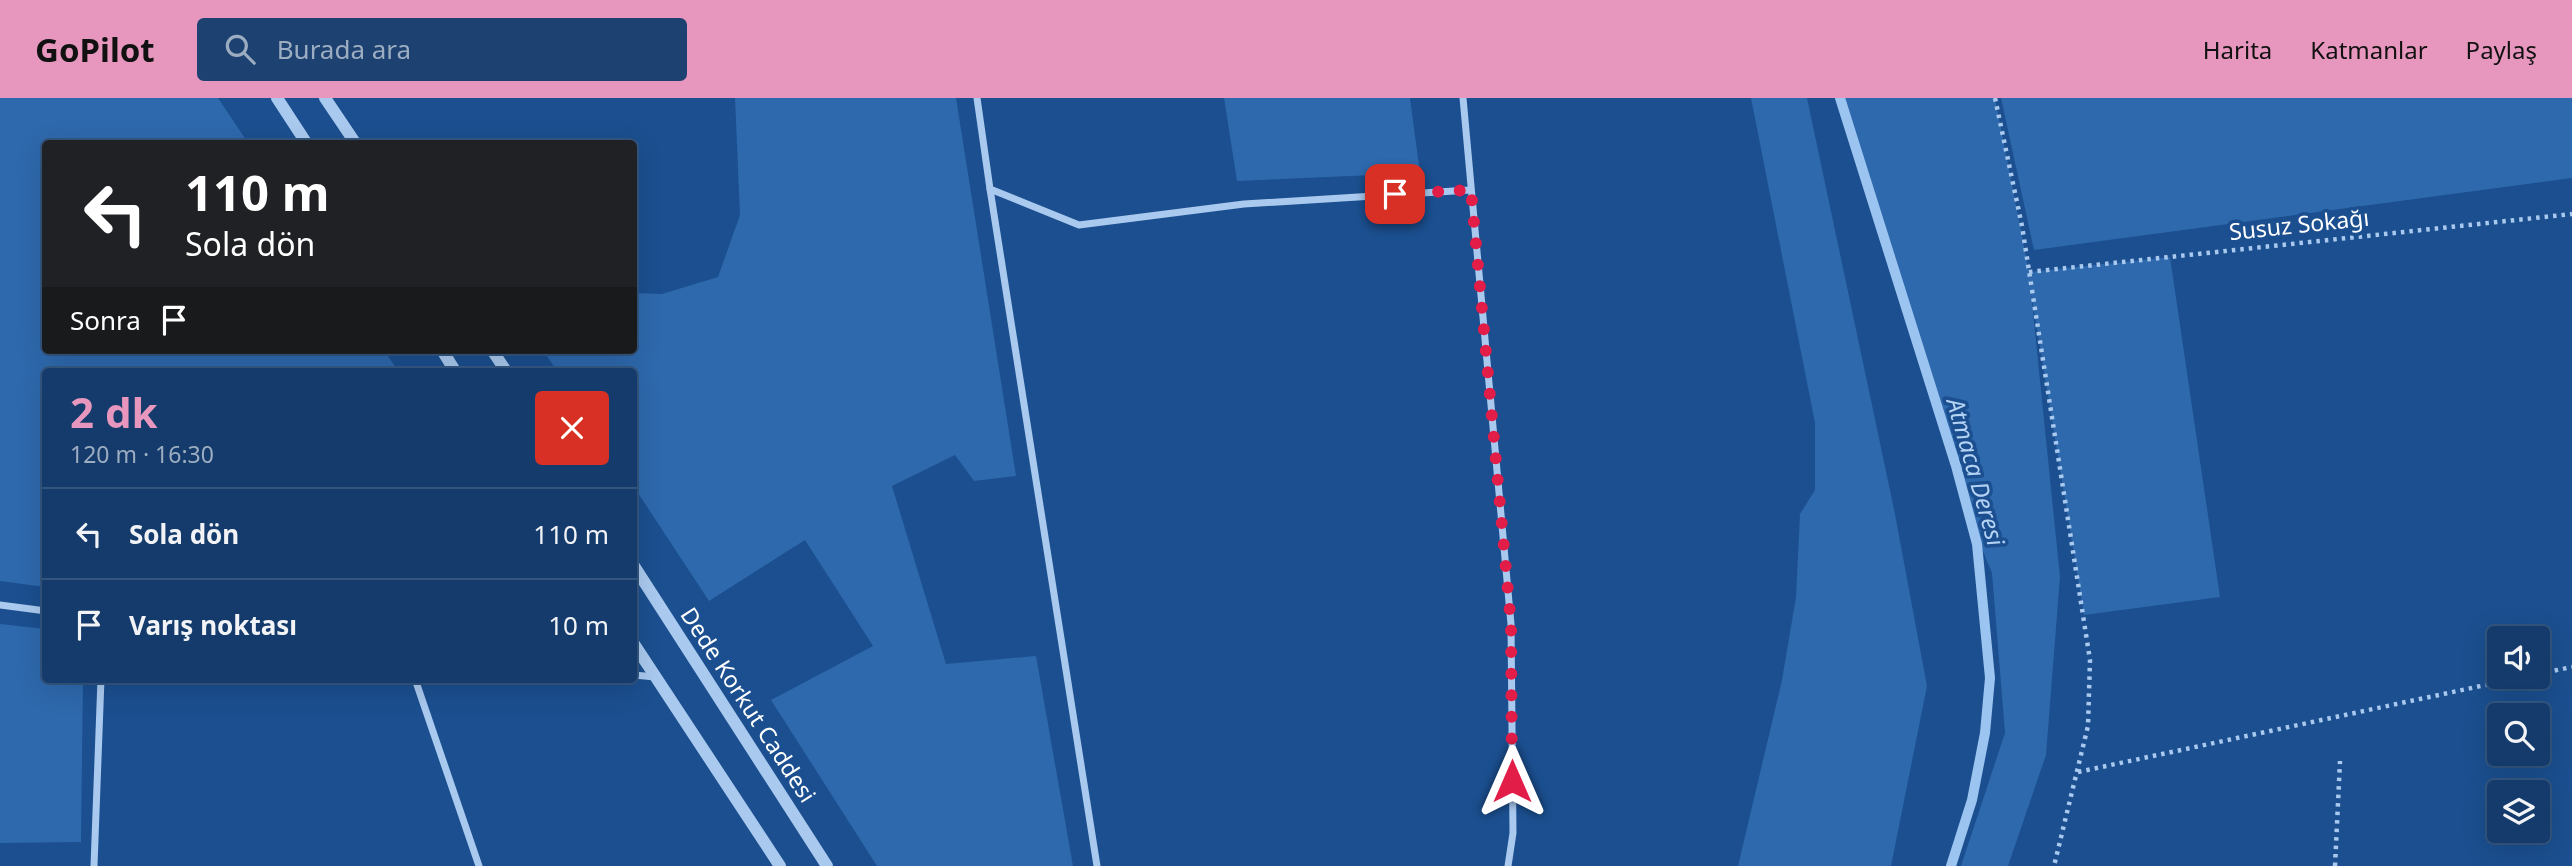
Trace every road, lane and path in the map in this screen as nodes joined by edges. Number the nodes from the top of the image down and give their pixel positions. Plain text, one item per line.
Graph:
1 (277, 98) edge
2 (326, 98) edge
3 (976, 98) edge
4 (1463, 98) edge
5 (1996, 98) edge
6 (304, 140) edge
7 (353, 140) edge
8 (990, 189) junction
9 (1471, 190) junction
10 (2572, 214) edge
11 (2029, 272) junction
12 (637, 571) edge
13 (0, 605) edge
14 (42, 610) edge
15 (637, 648) edge
16 (2572, 667) edge
17 (2550, 672) edge
18 (637, 675) edge
19 (656, 677) junction
20 (101, 683) edge
21 (416, 683) edge
22 (2487, 685) edge
23 (2340, 761) dead end
24 (2078, 772) junction
25 (94, 866) edge
26 (478, 866) edge
27 (780, 866) edge
28 (827, 866) edge
29 (1097, 866) edge
30 (1508, 866) edge
31 (2054, 866) edge
32 (2335, 866) edge

1 - 6 street
2 - 7 street
3 - 8 street
4 - 9 street
5 - 11 path
8 - 9 street
8 - 29 street
9 - 30 street
10 - 11 path, Susuz Sokağı
11 - 24 path
12 - 28 street, Dede Korkut Caddesi
13 - 14 street
15 - 19 street
16 - 17 path
18 - 19 street
19 - 27 street
20 - 25 street
21 - 26 street
22 - 24 path
23 - 32 path
24 - 31 path

